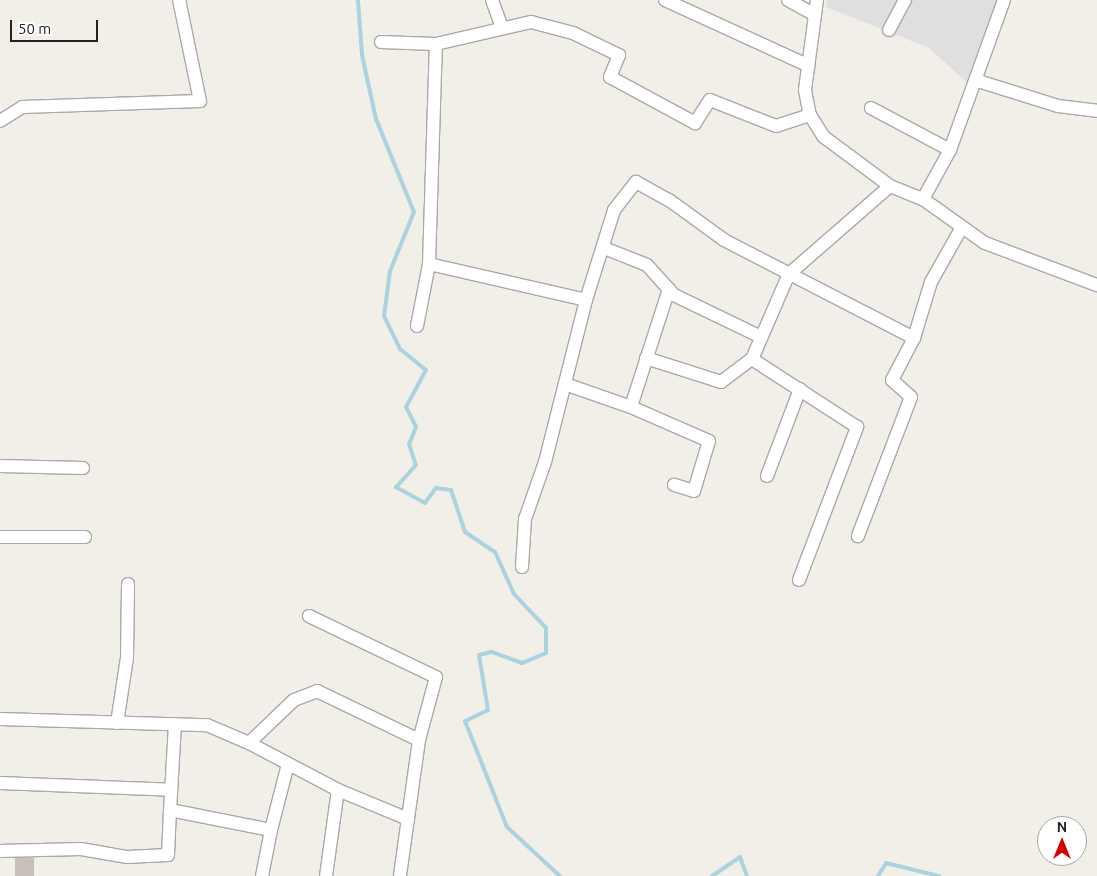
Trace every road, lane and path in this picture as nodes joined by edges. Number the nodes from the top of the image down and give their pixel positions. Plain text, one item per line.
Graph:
1 (179, 0) edge
2 (492, 0) edge
3 (666, 0) edge
4 (788, 0) edge
5 (817, 0) edge
6 (905, 0) edge
7 (1004, 0) edge
8 (816, 15) junction
9 (502, 27) junction
10 (889, 30) dead end
11 (382, 42) dead end
12 (436, 44) junction
13 (808, 66) junction
14 (975, 80) junction
15 (871, 108) dead end
16 (1097, 111) edge
17 (810, 115) junction
18 (0, 121) edge
19 (950, 150) junction
20 (890, 186) junction
21 (923, 199) junction
22 (962, 226) junction
23 (604, 248) junction
24 (429, 264) junction
25 (789, 274) junction
26 (1097, 285) edge
27 (669, 289) junction
28 (586, 300) junction
29 (417, 326) dead end
30 (761, 337) junction
31 (914, 338) junction
32 (646, 358) junction
33 (752, 358) junction
34 (565, 384) junction
35 (800, 389) junction
36 (631, 407) junction
37 (0, 466) edge
38 (83, 468) dead end
39 (767, 476) dead end
40 (674, 485) dead end
41 (85, 536) dead end
42 (858, 536) dead end
43 (0, 537) edge
44 (522, 566) dead end
45 (799, 580) dead end
46 (128, 584) dead end
47 (309, 616) dead end
48 (0, 719) edge
49 (117, 723) junction
50 (175, 724) junction
51 (419, 740) junction
52 (249, 743) junction
53 (288, 764) junction
54 (0, 783) edge
55 (171, 790) junction
56 (338, 790) junction
57 (170, 810) junction
58 (408, 819) junction
59 (271, 830) junction
60 (0, 851) edge
61 (262, 876) edge
62 (326, 876) edge
63 (400, 876) edge

1 - 18 street
2 - 9 street
3 - 13 street
4 - 8 street
5 - 8 street
6 - 10 street
7 - 14 street
8 - 13 street
9 - 12 street
9 - 17 street
11 - 12 street
12 - 24 street
13 - 17 street
14 - 16 street
14 - 19 street
15 - 19 street
17 - 20 street
19 - 21 street
20 - 21 street
20 - 25 street
21 - 22 street
22 - 26 street
22 - 31 street
23 - 25 street
23 - 27 street
23 - 28 street
24 - 28 street
24 - 29 street
25 - 30 street
25 - 31 street
27 - 30 street
27 - 32 street
28 - 34 street
30 - 33 street
31 - 42 street
32 - 33 street
32 - 36 street
33 - 35 street
34 - 36 street
34 - 44 street
35 - 39 street
35 - 45 street
36 - 40 street
37 - 38 street
41 - 43 street
46 - 49 street
47 - 51 street
48 - 49 street
49 - 50 street
50 - 52 street
50 - 55 street
51 - 52 street
51 - 58 street
52 - 53 street
53 - 56 street
53 - 59 street
54 - 55 street
55 - 57 street
56 - 58 street
56 - 62 street
57 - 59 street
57 - 60 street
58 - 63 street
59 - 61 street

